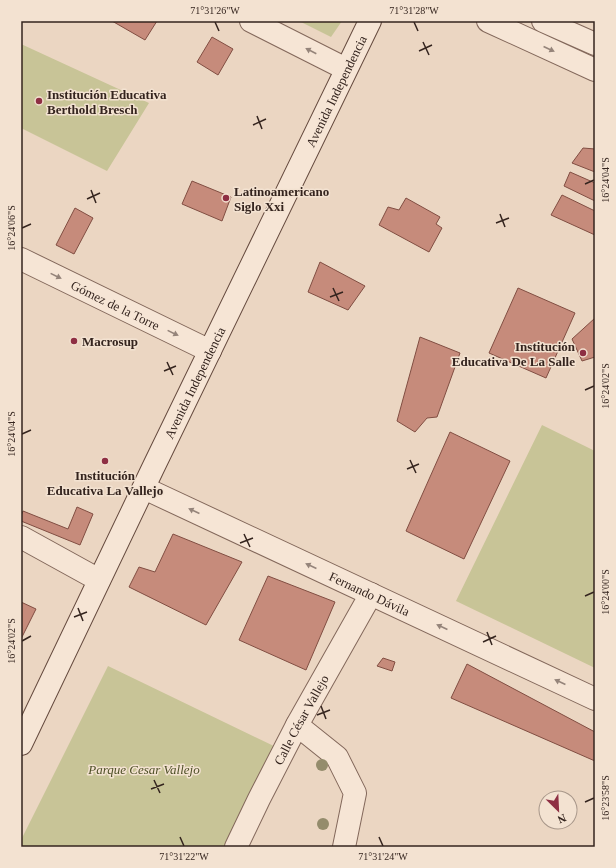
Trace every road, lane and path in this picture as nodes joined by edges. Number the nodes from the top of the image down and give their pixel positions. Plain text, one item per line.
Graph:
1 (251, 21) edge
2 (370, 21) edge
3 (488, 21) edge
4 (543, 21) edge
5 (532, 30) edge
6 (595, 44) edge
7 (346, 69) junction
8 (595, 70) edge
9 (21, 259) edge
10 (210, 351) junction
11 (144, 488) junction
12 (21, 537) edge
13 (100, 580) junction
14 (371, 594) junction
15 (595, 699) edge
16 (297, 725) junction
17 (21, 744) edge
18 (236, 847) edge
19 (344, 847) edge

7 -> 1 street
2 - 7 street, Avenida Independencia
3 - 5 street
4 - 6 street
5 -> 8 street
7 - 10 street, Avenida Independencia
9 -> 10 street, Gómez de la Torre
10 - 11 street, Avenida Independencia
11 - 13 street, Avenida Independencia
14 -> 11 street, Fernando Dávila
12 - 13 street
13 - 17 street, Avenida Independencia
15 -> 14 street, Fernando Dávila
14 - 16 street, Calle César Vallejo
16 - 18 street, Calle César Vallejo
16 - 19 street

